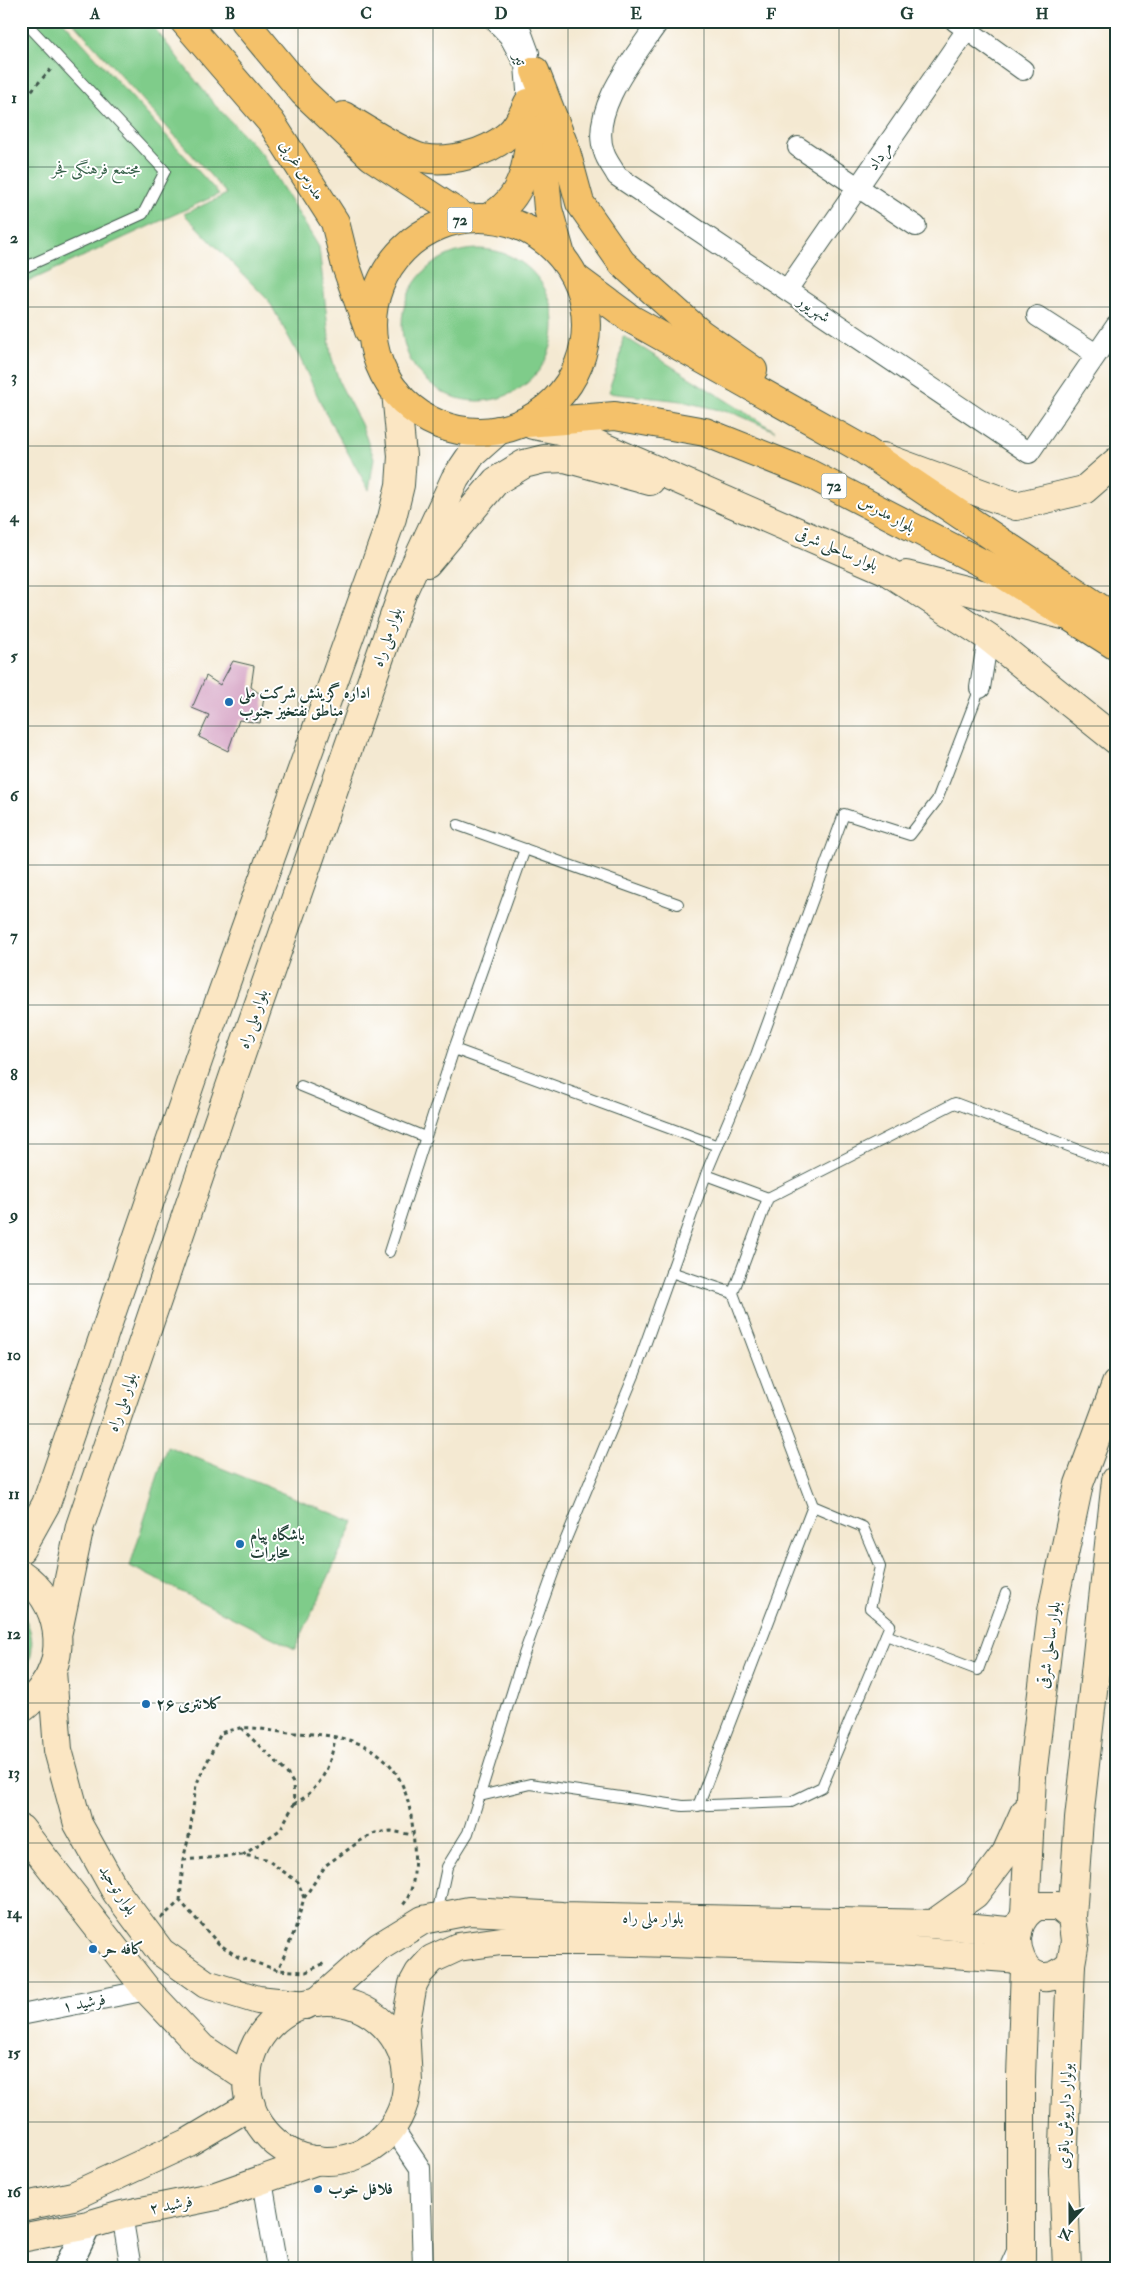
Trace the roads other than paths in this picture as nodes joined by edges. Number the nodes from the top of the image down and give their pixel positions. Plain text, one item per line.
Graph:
1 (24, 21) edge
2 (184, 21) edge
3 (244, 21) edge
4 (495, 21) edge
5 (514, 21) edge
6 (658, 21) edge
7 (965, 24) edge
8 (1023, 70) dead end
9 (536, 71) junction
10 (303, 92) junction
11 (528, 103) junction
12 (798, 147) dead end
13 (858, 188) junction
14 (476, 218) junction
15 (916, 226) dead end
16 (561, 255) junction
17 (21, 269) edge
18 (577, 279) junction
19 (787, 290) junction
20 (1037, 316) dead end
21 (1116, 326) edge
22 (374, 345) junction
23 (1096, 354) junction
24 (396, 392) junction
25 (511, 427) junction
26 (864, 450) junction
27 (1116, 462) edge
28 (699, 490) junction
29 (885, 570) junction
30 (404, 591) junction
31 (1069, 616) junction
32 (1116, 619) edge
33 (988, 637) junction
34 (1116, 646) edge
35 (980, 688) joint
36 (1116, 740) edge
37 (458, 825) dead end
38 (525, 849) junction
39 (678, 904) dead end
40 (454, 1050) junction
41 (199, 1058) junction
42 (235, 1072) junction
43 (301, 1086) dead end
44 (425, 1137) junction
45 (718, 1146) junction
46 (1116, 1164) edge
47 (706, 1175) junction
48 (768, 1198) junction
49 (389, 1252) dead end
50 (671, 1272) junction
51 (733, 1293) junction
52 (1116, 1384) edge
53 (1116, 1480) edge
54 (813, 1506) junction
55 (21, 1549) edge
56 (21, 1574) edge
57 (1006, 1593) dead end
58 (58, 1631) junction
59 (886, 1635) junction
60 (52, 1671) junction
61 (21, 1708) edge
62 (480, 1796) junction
63 (1030, 1800) junction
64 (698, 1806) junction
65 (21, 1829) edge
66 (1072, 1917) junction
67 (437, 1918) junction
68 (1022, 1923) junction
69 (933, 1924) junction
70 (985, 1943) junction
71 (1022, 1963) junction
72 (1071, 1964) junction
73 (147, 1990) junction
74 (312, 2004) junction
75 (21, 2015) edge
76 (247, 2078) junction
77 (408, 2082) junction
78 (251, 2105) junction
79 (393, 2128) junction
80 (318, 2160) junction
81 (262, 2181) junction
82 (21, 2207) edge
83 (122, 2214) junction
84 (88, 2225) junction
85 (1021, 2232) junction
86 (21, 2238) edge
87 (67, 2268) edge
88 (131, 2268) edge
89 (277, 2268) edge
90 (423, 2268) edge
91 (1004, 2268) edge
92 (1022, 2268) edge
93 (1066, 2268) edge

1 - 17 lane
2 - 22 highway, مدرس غربی / 72
3 - 10 highway, 72
4 - 11 street, تیر
5 - 9 street, تیر
6 - 19 street, شهریور
7 - 8 street
7 - 13 street, مرداد
9 - 16 highway
9 - 26 highway
10 - 11 highway
10 - 14 highway, 72
11 - 14 highway
12 - 13 street
13 - 15 street
13 - 19 street, مرداد
14 - 16 highway, 72
14 - 22 highway, 72
16 - 18 highway, 72
18 - 25 highway, 72
18 - 26 highway, 72
19 - 23 street, شهریور
20 - 23 street
21 - 23 street, شهریور
22 - 24 highway, 72
24 - 25 highway, 72
24 - 41 main road, بلوار ملی راه
25 - 28 main road, بلوار ساحلی شرقی
25 - 30 main road, بلوار ملی راه
25 - 31 highway, بلوار مدرس / 72
26 - 27 main road
26 - 32 highway, 72
28 - 29 main road, بلوار ساحلی شرقی
28 - 30 main road
29 - 31 main road
29 - 33 main road, بلوار ساحلی شرقی
30 - 42 main road, بلوار ملی راه
31 - 34 highway, بلوار مدرس / 72
33 - 35 street
33 - 36 main road, بلوار ساحلی شرقی
35 - 45 lane
37 - 38 lane
38 - 39 lane
38 - 40 lane
40 - 44 lane
40 - 45 lane
41 - 42 main road
41 - 55 main road, بلوار ملی راه
42 - 58 main road, بلوار ملی راه
43 - 44 lane
44 - 49 lane
45 - 47 lane
46 - 48 lane
47 - 48 lane
47 - 50 lane
48 - 51 lane
50 - 51 lane
50 - 62 lane
51 - 54 lane
52 - 63 main road, بلوار ساحلی شرقی
53 - 66 main road
54 - 59 lane
54 - 64 lane
56 - 58 main road
57 - 59 lane
58 - 60 main road
59 - 64 lane
60 - 61 main road
60 - 74 main road, بلوار توحید
62 - 64 lane
62 - 67 lane
63 - 68 main road, بلوار ساحلی شرقی
63 - 69 main road
65 - 73 main road
66 - 68 main road
66 - 72 main road
67 - 69 main road, بلوار ملی راه
67 - 74 main road, بلوار ملی راه
68 - 70 main road, بلوار ملی راه
68 - 71 main road
69 - 70 main road, بلوار ملی راه
70 - 71 main road, بلوار ملی راه
70 - 77 main road, بلوار ملی راه
71 - 72 main road
71 - 85 main road
72 - 93 main road, بولوار داریوش باقری
73 - 75 street, فرشید ۱
73 - 76 main road
74 - 76 main road
74 - 77 main road
76 - 78 main road
77 - 79 main road
78 - 80 main road
78 - 82 main road
79 - 80 main road
79 - 90 street
80 - 81 main road, فرشید ۲
81 - 83 main road, فرشید ۲
81 - 89 street
83 - 84 main road, فرشید ۲
83 - 88 street
84 - 86 main road, فرشید ۲
84 - 87 street
85 - 91 lane
85 - 92 main road

